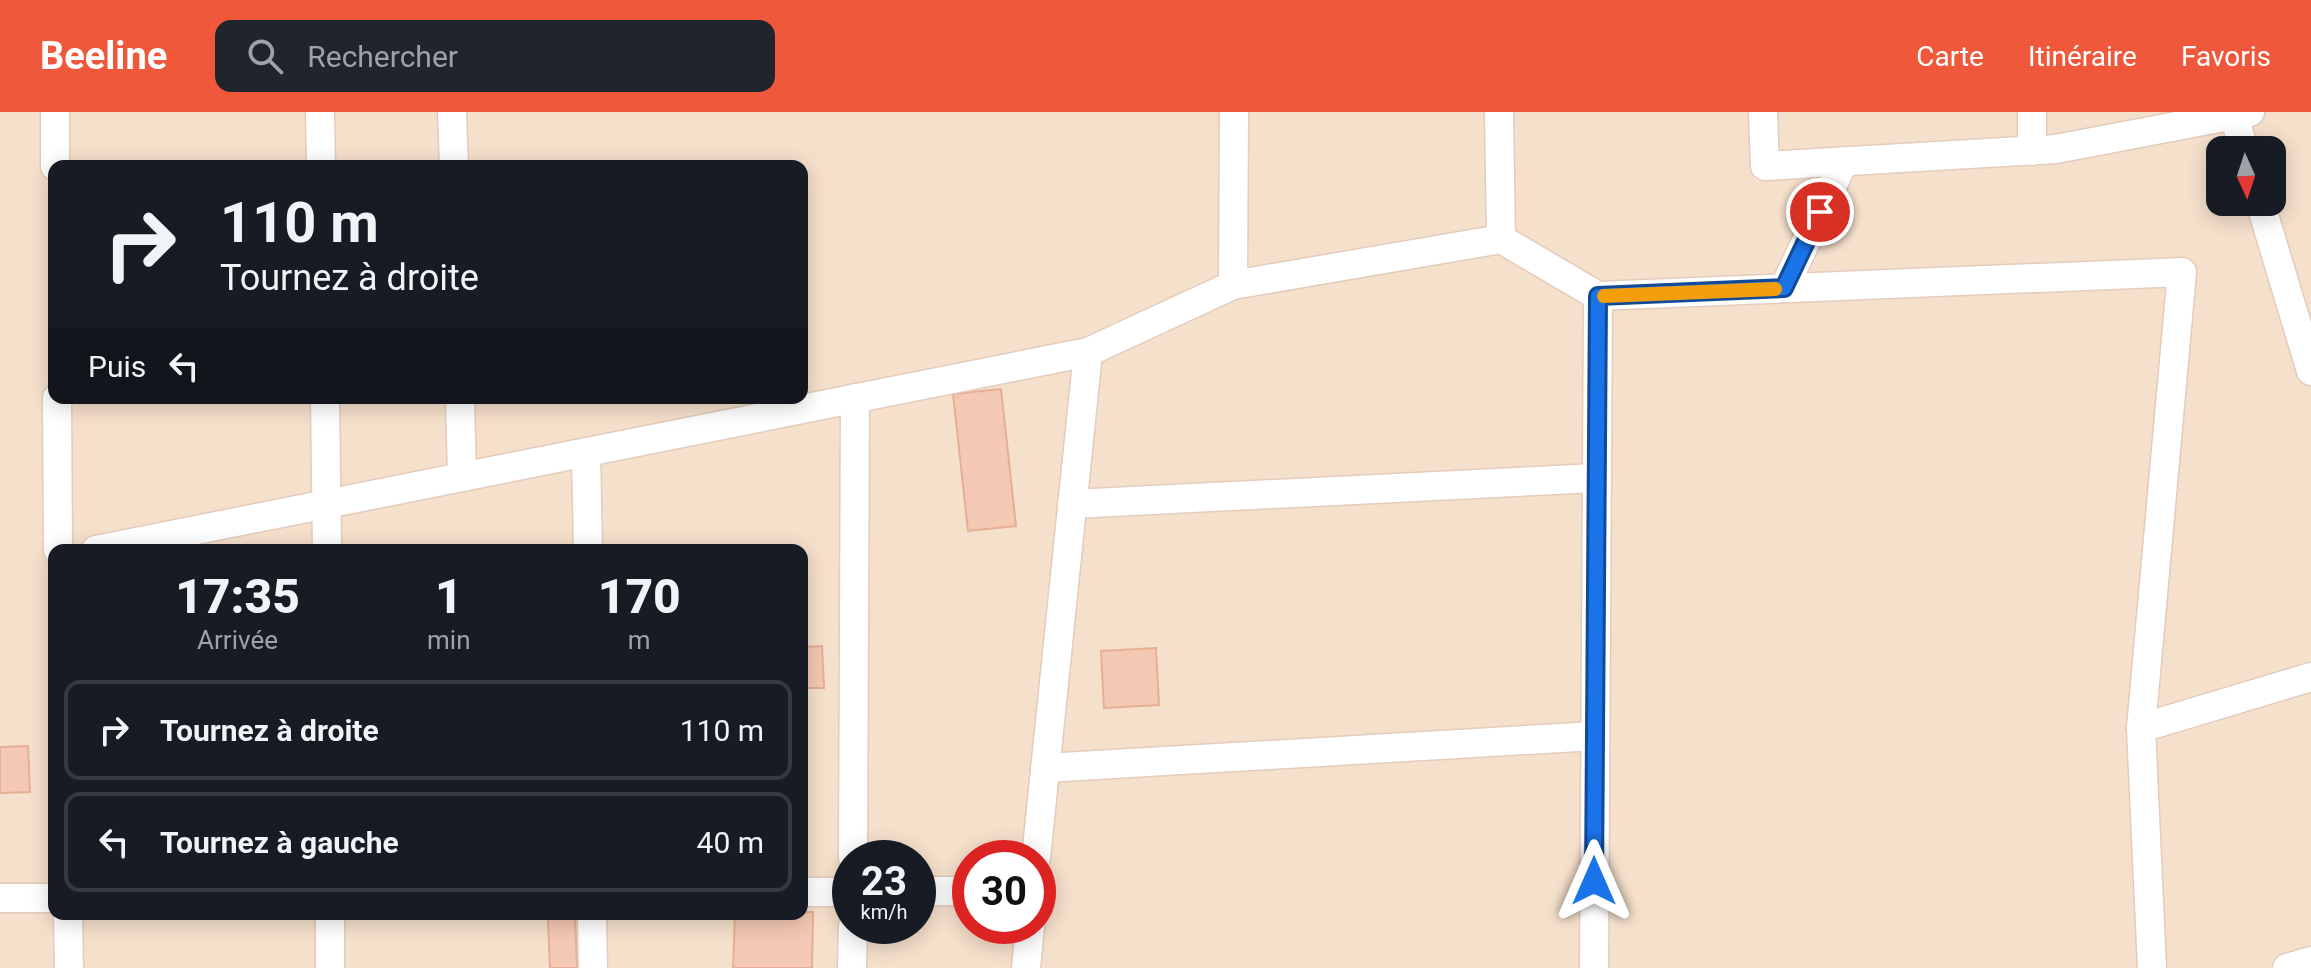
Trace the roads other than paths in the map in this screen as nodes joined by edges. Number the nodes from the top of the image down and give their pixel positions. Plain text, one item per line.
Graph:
1 (55, 112) edge
2 (320, 112) edge
3 (452, 112) edge
4 (1234, 112) edge
5 (1499, 112) edge
6 (1763, 112) edge
7 (2032, 112) edge
8 (2242, 114) edge
9 (2243, 136) edge
10 (2032, 151) junction
11 (55, 160) edge
12 (321, 160) edge
13 (454, 160) edge
14 (1844, 161) junction
15 (2264, 216) edge
16 (1501, 239) junction
17 (1233, 285) junction
18 (1784, 288) junction
19 (1598, 296) junction
20 (1088, 352) junction
21 (2311, 371) edge
22 (855, 398) junction
23 (57, 404) edge
24 (325, 404) edge
25 (460, 404) edge
26 (586, 452) junction
27 (462, 477) junction
28 (1596, 478) junction
29 (327, 504) junction
30 (1072, 504) junction
31 (58, 544) edge
32 (126, 544) edge
33 (327, 544) edge
34 (588, 544) edge
35 (2311, 677) edge
36 (2141, 728) junction
37 (1595, 736) junction
38 (1045, 768) junction
39 (853, 840) edge
40 (1038, 840) edge
41 (808, 892) edge
42 (832, 892) edge
43 (0, 898) edge
44 (48, 898) edge
45 (68, 920) edge
46 (330, 920) edge
47 (592, 920) edge
48 (853, 944) edge
49 (1028, 944) edge
50 (2311, 961) edge
51 (69, 968) edge
52 (330, 968) edge
53 (593, 968) edge
54 (852, 968) edge
55 (1026, 968) edge
56 (1594, 968) edge
57 (2152, 968) edge
58 (2287, 968) edge

1 - 11 street
2 - 12 street
3 - 13 street
4 - 17 street
5 - 16 street
6 - 14 street
7 - 10 street
8 - 9 street
8 - 10 street
10 - 14 street
14 - 18 street
15 - 21 street
16 - 17 street
16 - 19 street
17 - 20 street
18 - 19 street
18 - 36 street
19 - 28 street
20 - 22 street
20 - 30 street
22 - 26 street
22 - 39 street
23 - 31 street
24 - 29 street
25 - 27 street
26 - 27 street
26 - 34 street
27 - 29 street
28 - 30 street
28 - 37 street
29 - 32 street
29 - 33 street
30 - 38 street
35 - 36 street
36 - 57 street
37 - 38 street
37 - 56 street
38 - 40 street
41 - 42 street
43 - 44 street
45 - 51 street
46 - 52 street
47 - 53 street
48 - 54 street
49 - 55 street
50 - 58 street

